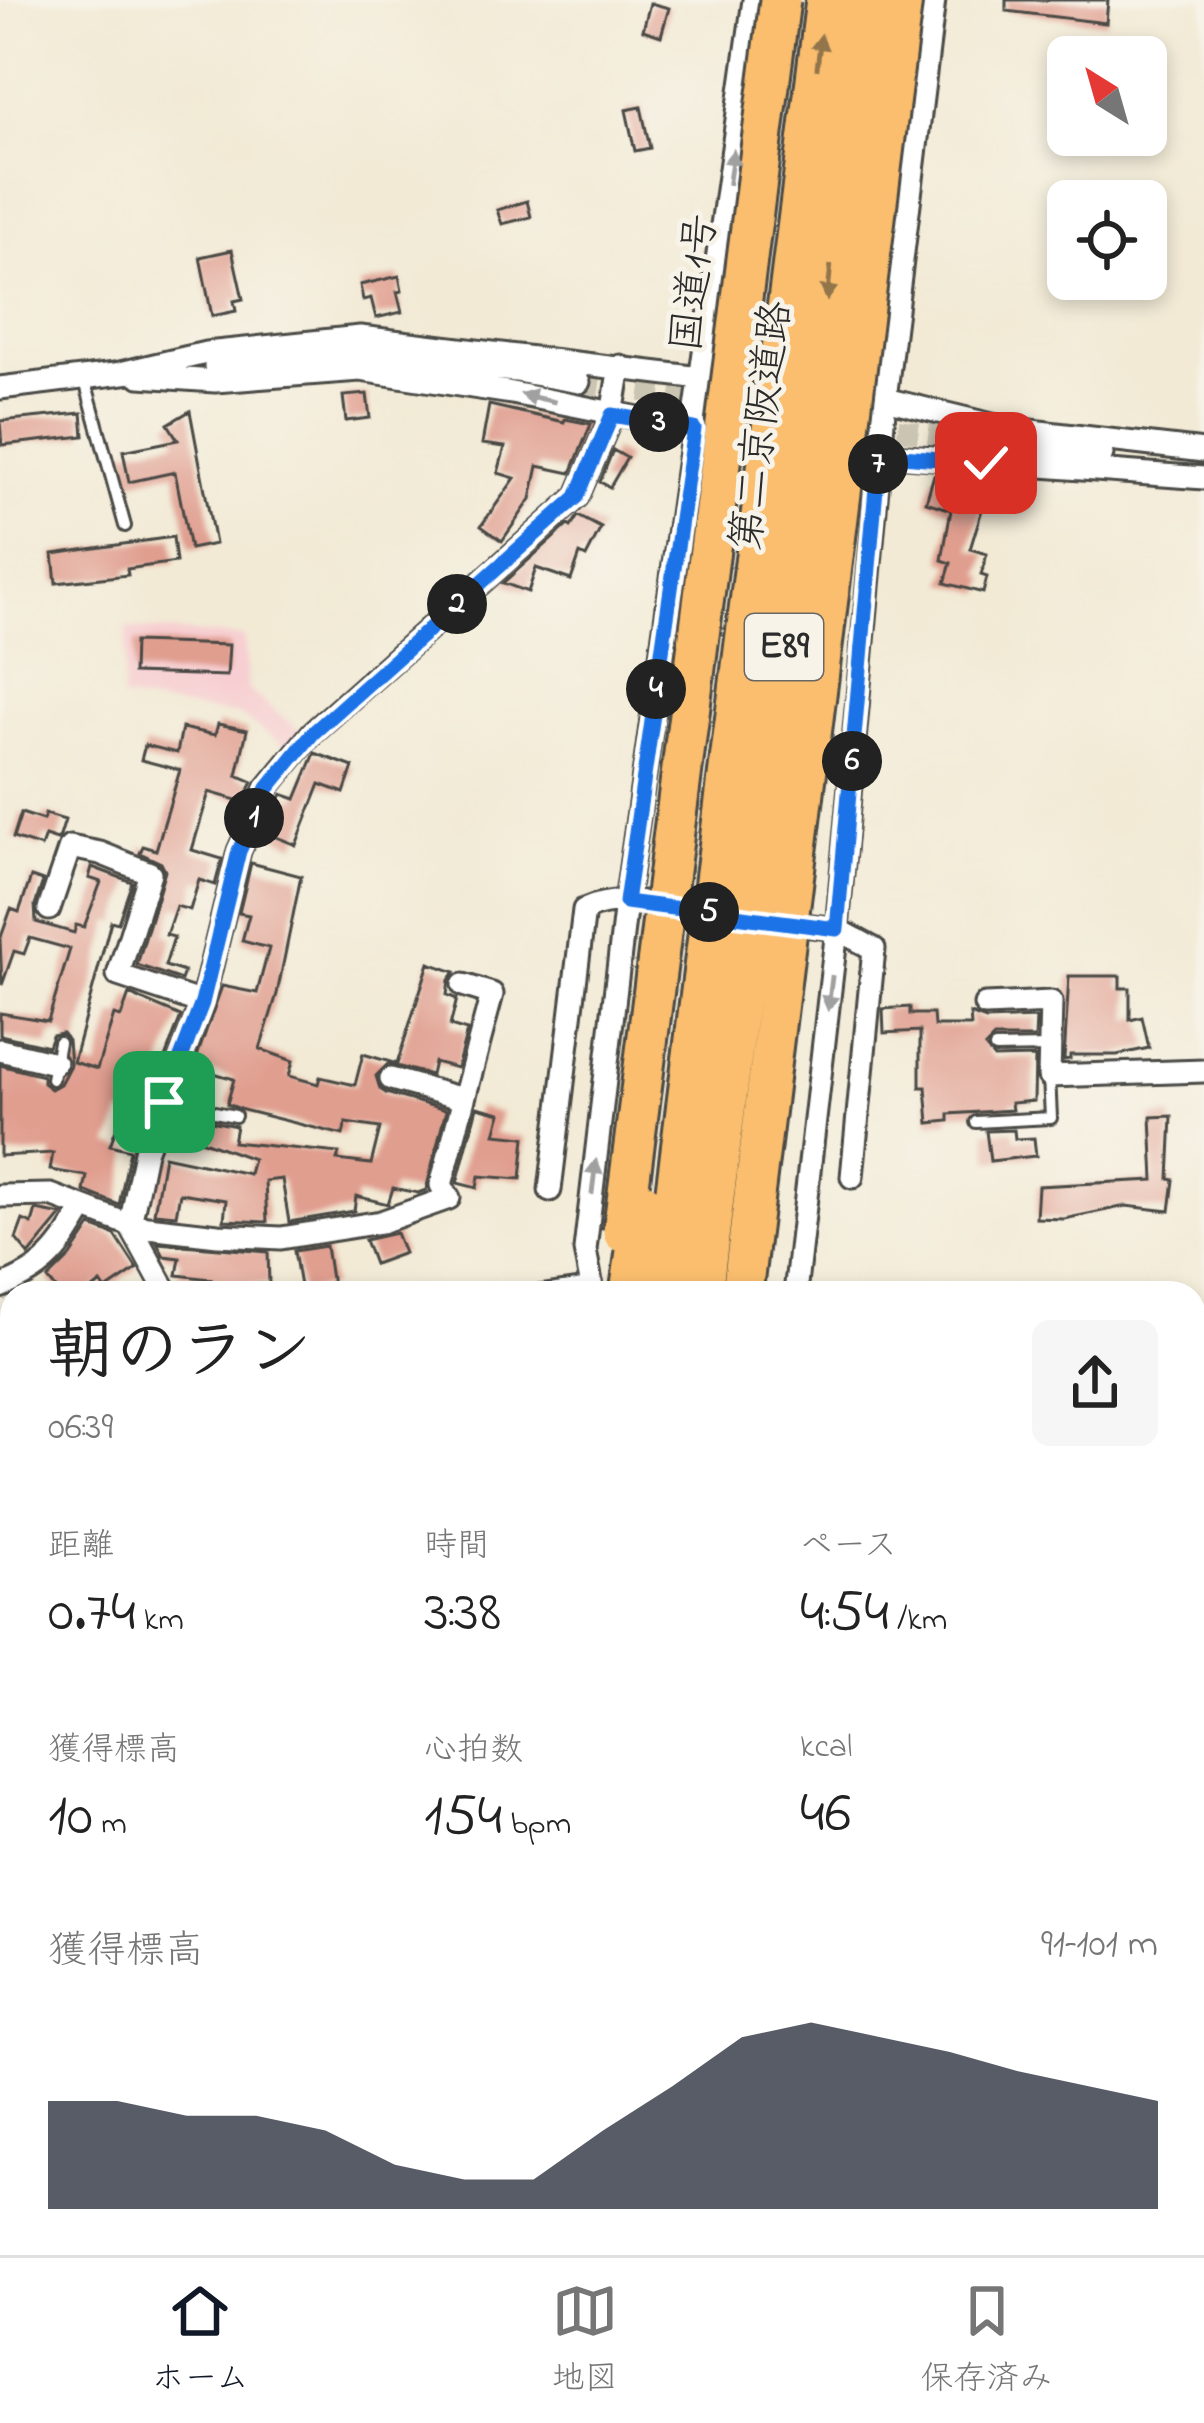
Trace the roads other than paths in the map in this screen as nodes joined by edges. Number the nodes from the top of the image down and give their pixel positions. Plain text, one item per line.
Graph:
1 (754, 0) edge
2 (780, 0) edge
3 (826, 0) edge
4 (865, 0) edge
5 (903, 0) edge
6 (934, 0) edge
7 (916, 145) junction
8 (620, 366) junction
9 (780, 368) junction
10 (820, 368) junction
11 (116, 374) junction
12 (84, 377) junction
13 (701, 378) junction
14 (579, 382) tunnel mouth
15 (0, 388) edge
16 (884, 400) junction
17 (612, 415) junction
18 (694, 429) junction
19 (986, 442) tunnel mouth
20 (1204, 451) edge
21 (879, 454) junction
22 (1204, 465) edge
23 (1204, 478) edge
24 (125, 526) dead end
25 (626, 902) junction
26 (49, 909) dead end
27 (837, 929) junction
28 (463, 985) dead end
29 (202, 1003) junction
30 (985, 1004) dead end
31 (1050, 1047) junction
32 (994, 1048) dead end
33 (0, 1050) edge
34 (56, 1061) dead end
35 (1204, 1070) edge
36 (1049, 1076) junction
37 (391, 1079) dead end
38 (463, 1099) junction
39 (164, 1102) junction
40 (235, 1117) dead end
41 (976, 1122) dead end
42 (852, 1177) dead end
43 (550, 1190) dead end
44 (0, 1196) edge
45 (84, 1208) junction
46 (130, 1225) junction
47 (16, 1281) edge
48 (160, 1281) edge
49 (597, 1281) edge
50 (604, 1281) edge
51 (632, 1281) edge
52 (665, 1281) edge
53 (704, 1281) edge
54 (722, 1281) edge
55 (743, 1281) edge
56 (796, 1281) edge

13 -> 1 street
2 - 50 highway, 国道1号, bridge
9 -> 3 highway, 第二京阪道路 / E89, bridge
4 -> 10 highway, 第二京阪道路 / E89, bridge
5 - 7 street
5 - 55 highway, bridge
6 - 7 street
7 - 16 street
8 - 11 street
8 - 13 street
8 - 17 street
9 - 51 highway, bridge
9 - 52 highway, 第二京阪道路 / E89, bridge
10 - 53 highway, 第二京阪道路 / E89, bridge
10 - 54 highway, bridge
11 - 12 street
11 - 14 street
17 -> 11 street
12 - 15 street
12 - 24 lane
13 - 18 street
16 - 20 street
16 - 21 street
17 - 18 street
17 - 29 street
18 - 25 street
19 - 22 street
21 - 23 street
21 - 27 street
25 - 27 street
25 - 43 street
49 -> 25 street
26 - 29 street
27 - 42 street
27 -> 56 street
28 - 38 street
29 - 39 street
30 - 31 street
31 - 32 lane
31 - 36 street
33 - 34 street
35 - 36 street
36 - 41 lane
37 - 38 street
38 - 46 street
39 - 40 lane
39 - 46 street
44 - 45 street
45 - 46 street
45 - 47 street
46 - 48 street

